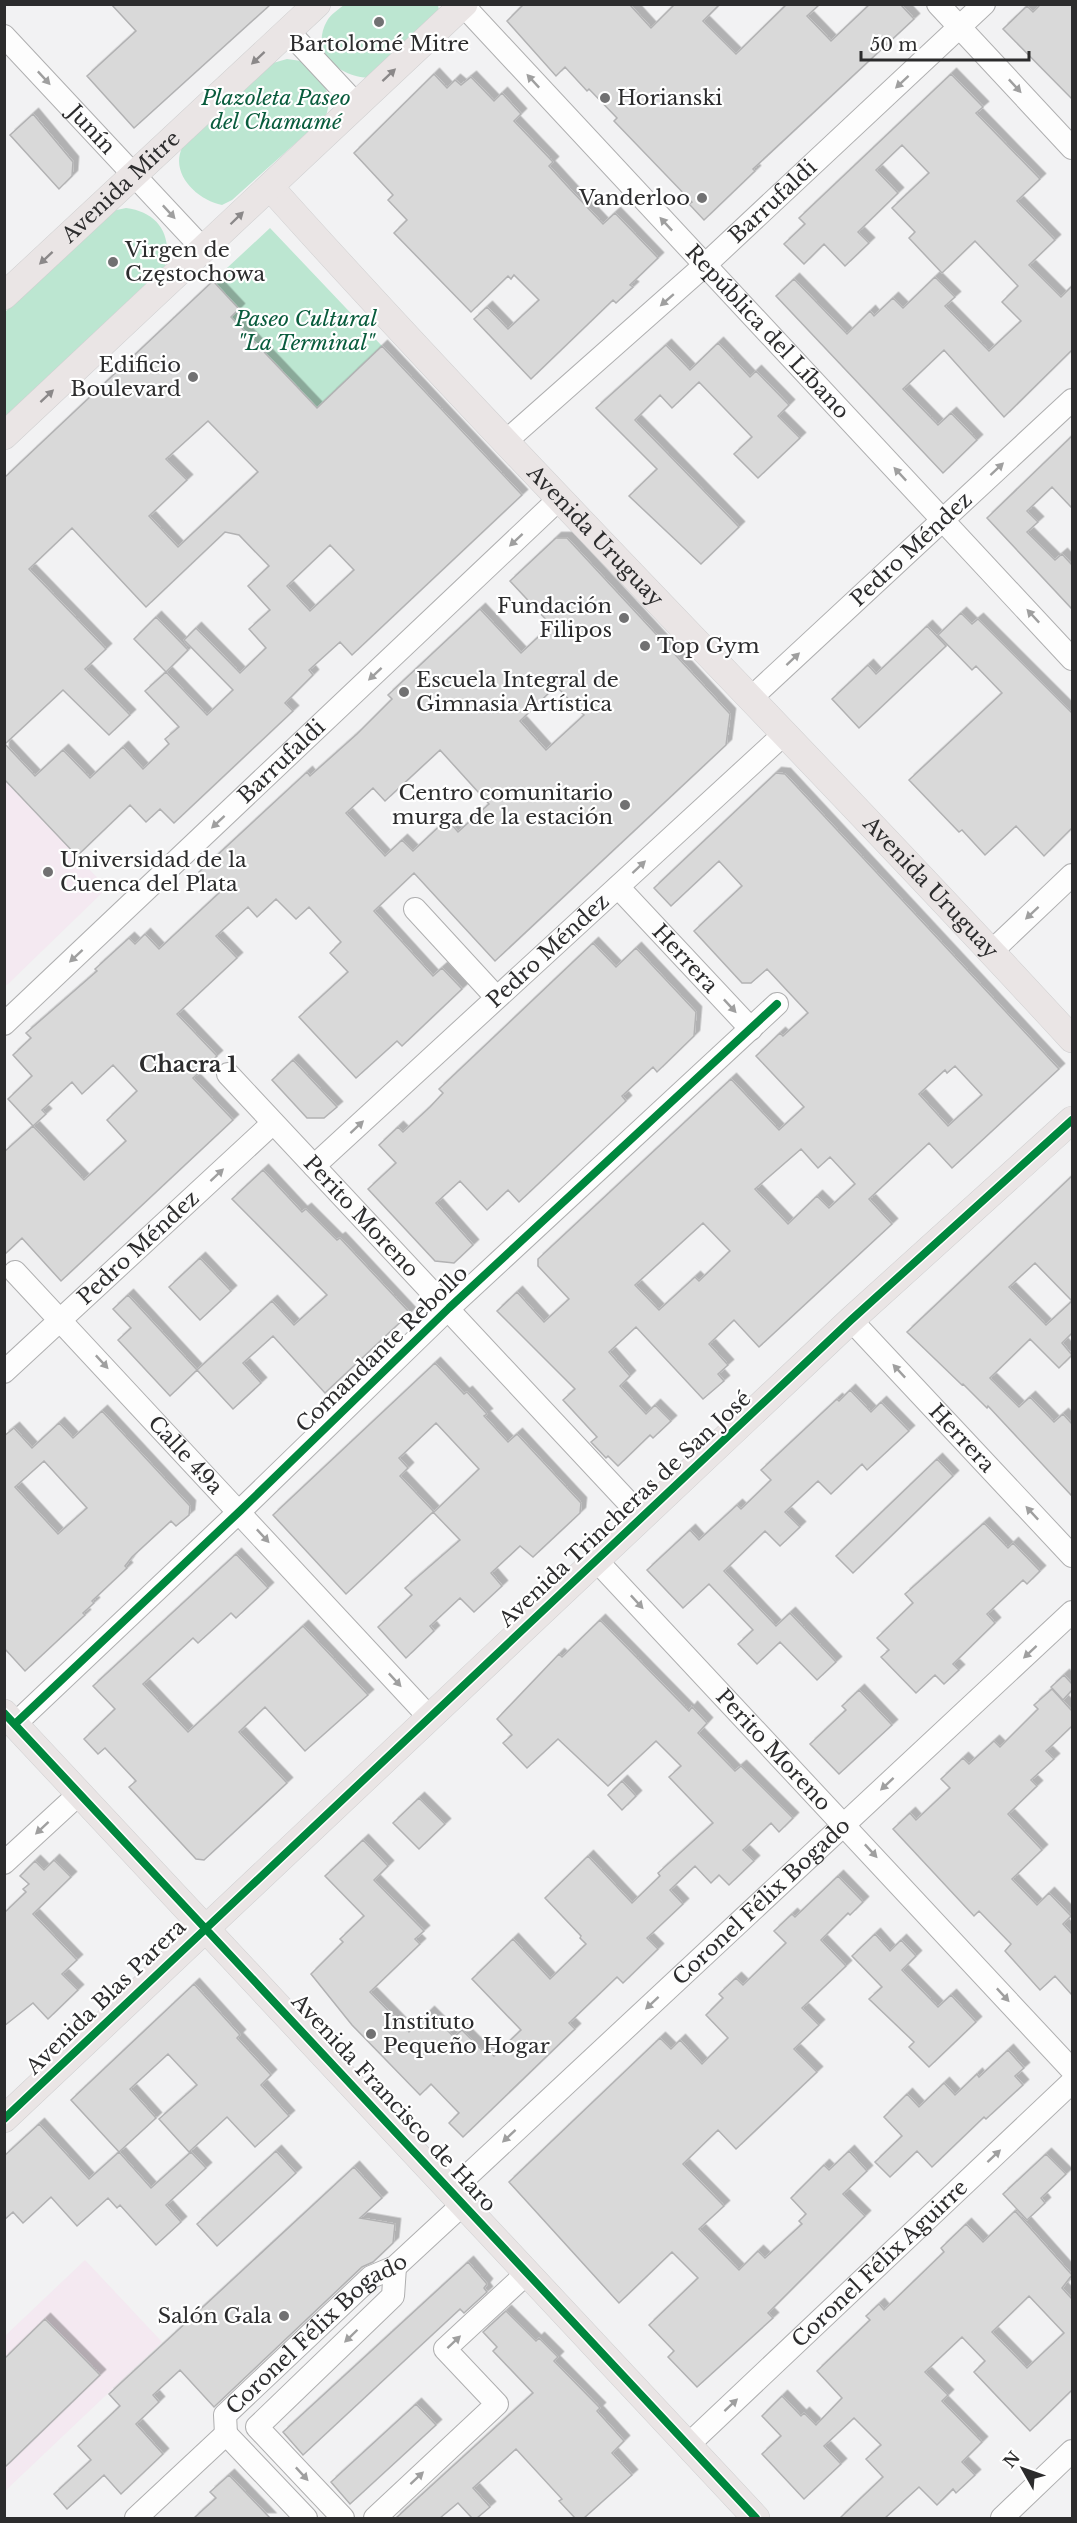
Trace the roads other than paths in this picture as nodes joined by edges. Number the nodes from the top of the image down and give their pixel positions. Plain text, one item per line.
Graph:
1 (317, 4) edge
2 (938, 4) edge
3 (984, 4) edge
4 (463, 5) edge
5 (960, 28) junction
6 (288, 31) junction
7 (4, 36) edge
8 (357, 105) junction
9 (1072, 148) edge
10 (135, 175) junction
11 (270, 187) junction
12 (204, 250) junction
13 (705, 265) junction
14 (4, 296) edge
15 (1072, 400) edge
16 (4, 436) edge
17 (505, 442) junction
18 (559, 499) junction
19 (942, 520) junction
20 (1072, 659) edge
21 (750, 699) junction
22 (783, 735) junction
23 (1072, 875) edge
24 (618, 887) junction
25 (415, 909) dead end
26 (992, 951) junction
27 (496, 997) junction
28 (777, 1004) dead end
29 (4, 1024) edge
30 (751, 1029) junction
31 (1072, 1039) edge
32 (228, 1074) dead end
33 (1072, 1120) edge
34 (273, 1123) junction
35 (314, 1166) junction
36 (15, 1272) dead end
37 (448, 1308) junction
38 (62, 1320) junction
39 (851, 1320) junction
40 (4, 1372) edge
41 (240, 1511) junction
42 (642, 1517) junction
43 (1072, 1556) edge
44 (596, 1560) junction
45 (1072, 1612) edge
46 (10, 1718) edge
47 (430, 1718) junction
48 (80, 1793) junction
49 (845, 1823) junction
50 (4, 1863) edge
51 (205, 1927) junction
52 (1072, 2070) edge
53 (1072, 2082) edge
54 (4, 2119) edge
55 (456, 2198) junction
56 (395, 2267) junction
57 (527, 2273) junction
58 (226, 2434) junction
59 (688, 2445) junction
60 (1072, 2451) edge
61 (136, 2518) edge
62 (306, 2518) edge
63 (343, 2518) edge
64 (375, 2518) edge
65 (756, 2518) edge
66 (1002, 2518) edge

1 - 6 main road, Avenida Mitre
2 - 5 street
3 - 5 street, Barrufaldi
8 -> 4 main road
13 -> 4 street, República del Líbano
5 -> 9 street
5 -> 13 street, Barrufaldi
6 - 8 street
6 -> 10 main road, Avenida Mitre
7 -> 10 street, Junín
8 - 11 main road
10 -> 12 street, Junín
10 -> 14 main road, Avenida Mitre
12 -> 11 main road
11 - 17 main road, Avenida Uruguay
16 -> 12 main road
13 -> 17 street, Barrufaldi
19 -> 13 street, República del Líbano
19 -> 15 street, Pedro Méndez
17 - 18 main road, Avenida Uruguay
18 - 21 main road, Avenida Uruguay
18 -> 29 street, Barrufaldi
20 -> 19 street, República del Líbano
21 -> 19 street, Pedro Méndez
21 - 22 main road, Avenida Uruguay
24 -> 22 street, Pedro Méndez
22 - 26 main road, Avenida Uruguay
23 -> 26 street
24 - 27 street, Pedro Méndez
24 -> 30 street, Herrera
25 - 27 street
26 - 31 main road, Avenida Uruguay
35 -> 27 street, Pedro Méndez
28 - 30 street, Comandante Rebollo
30 - 37 street, Comandante Rebollo
32 - 34 street, Perito Moreno
33 - 39 main road, Avenida Trincheras de San José
34 - 35 street, Perito Moreno
38 -> 34 street, Pedro Méndez
35 - 37 street, Perito Moreno
36 - 38 street, Calle 49a
37 - 41 street, Comandante Rebollo
37 - 42 street, Perito Moreno
38 - 40 street, Pedro Méndez
38 -> 41 street, Calle 49a
39 - 42 main road, Avenida Trincheras de San José
43 -> 39 street, Herrera
41 - 46 street, Comandante Rebollo
41 -> 47 street, Calle 49a
42 - 44 main road, Avenida Trincheras de San José
44 - 47 main road, Avenida Trincheras de San José
44 -> 49 street, Perito Moreno
45 -> 49 street, Coronel Félix Bogado
46 - 48 main road, Avenida Francisco de Haro
47 - 51 main road, Avenida Trincheras de San José
48 -> 50 street
48 - 51 main road, Avenida Francisco de Haro
49 -> 52 street, Perito Moreno
49 -> 55 street, Coronel Félix Bogado
51 - 54 main road, Avenida Blas Parera
51 - 55 main road, Avenida Francisco de Haro
59 -> 53 street, Coronel Félix Aguirre
55 - 56 street, Coronel Félix Bogado
55 - 57 main road, Avenida Francisco de Haro
56 - 58 street, Coronel Félix Bogado
56 -> 63 street
57 - 59 main road, Avenida Francisco de Haro
64 -> 57 street
58 - 61 street, Coronel Félix Bogado
58 - 62 street
59 - 65 main road, Avenida Francisco de Haro
60 - 66 street

